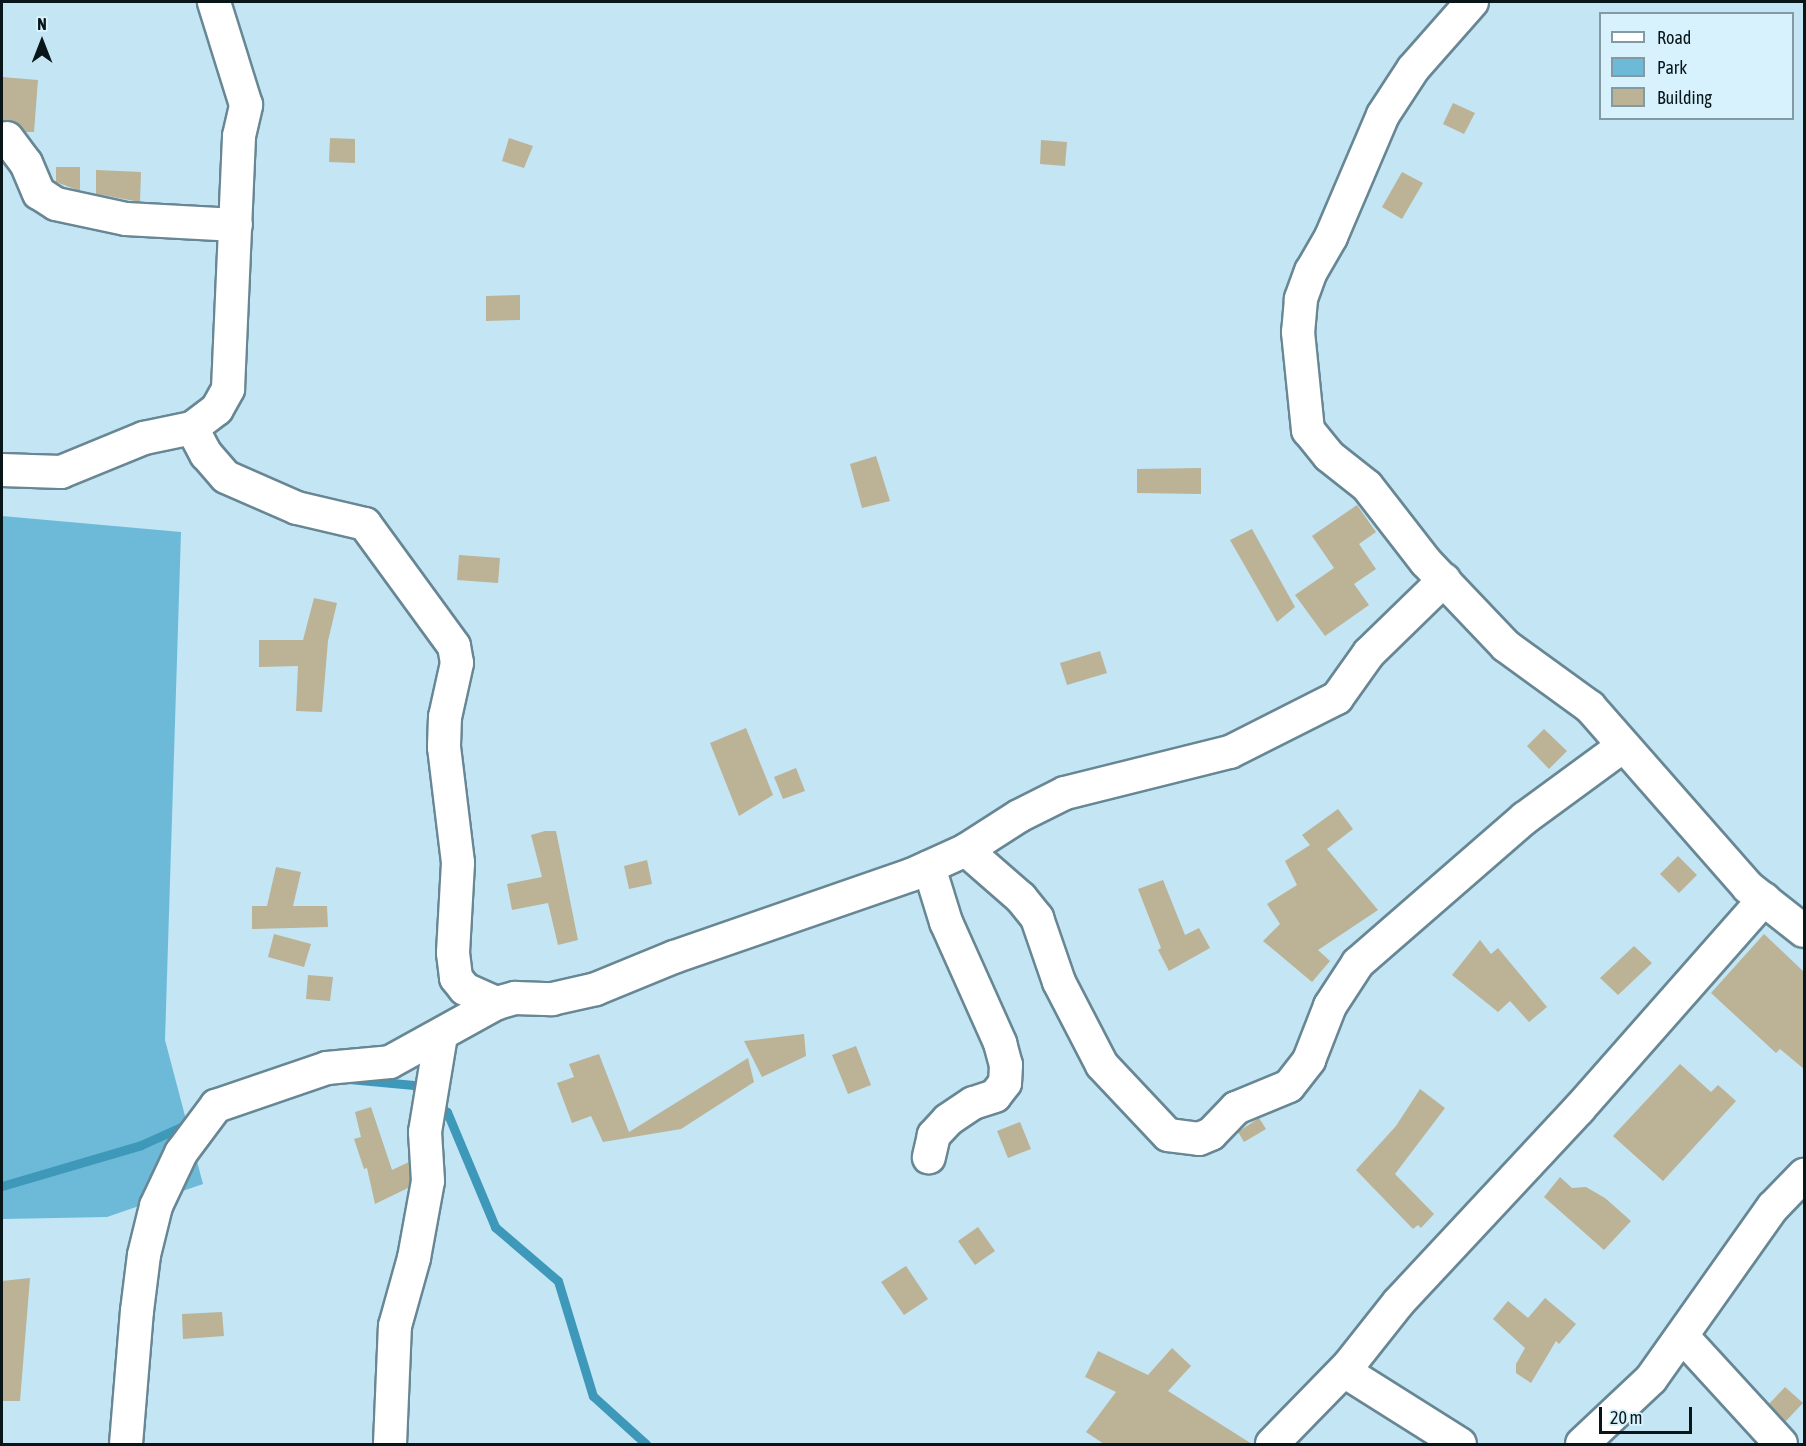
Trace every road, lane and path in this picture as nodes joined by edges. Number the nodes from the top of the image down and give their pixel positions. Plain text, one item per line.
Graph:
1 (214, 2) edge
2 (1472, 2) edge
3 (7, 138) dead end
4 (236, 225) junction
5 (192, 428) junction
6 (2, 470) edge
7 (1444, 580) junction
8 (1623, 746) junction
9 (966, 850) junction
10 (929, 867) junction
11 (1764, 899) junction
12 (1804, 931) edge
13 (497, 1003) junction
14 (441, 1035) junction
15 (929, 1157) dead end
16 (1804, 1175) edge
17 (1683, 1337) junction
18 (1344, 1371) junction
19 (126, 1444) edge
20 (390, 1444) edge
21 (1272, 1444) edge
22 (1460, 1444) edge
23 (1582, 1444) edge
24 (1781, 1444) edge

1 - 4 street
2 - 7 street
3 - 4 street
4 - 5 street
5 - 6 street
5 - 13 street
7 - 8 street
7 - 9 street
8 - 9 street
8 - 11 street
9 - 10 street
10 - 13 street
10 - 15 street
11 - 12 street
11 - 18 street
13 - 14 street
14 - 19 street
14 - 20 street
16 - 17 street
17 - 23 street
17 - 24 street
18 - 21 street
18 - 22 street

